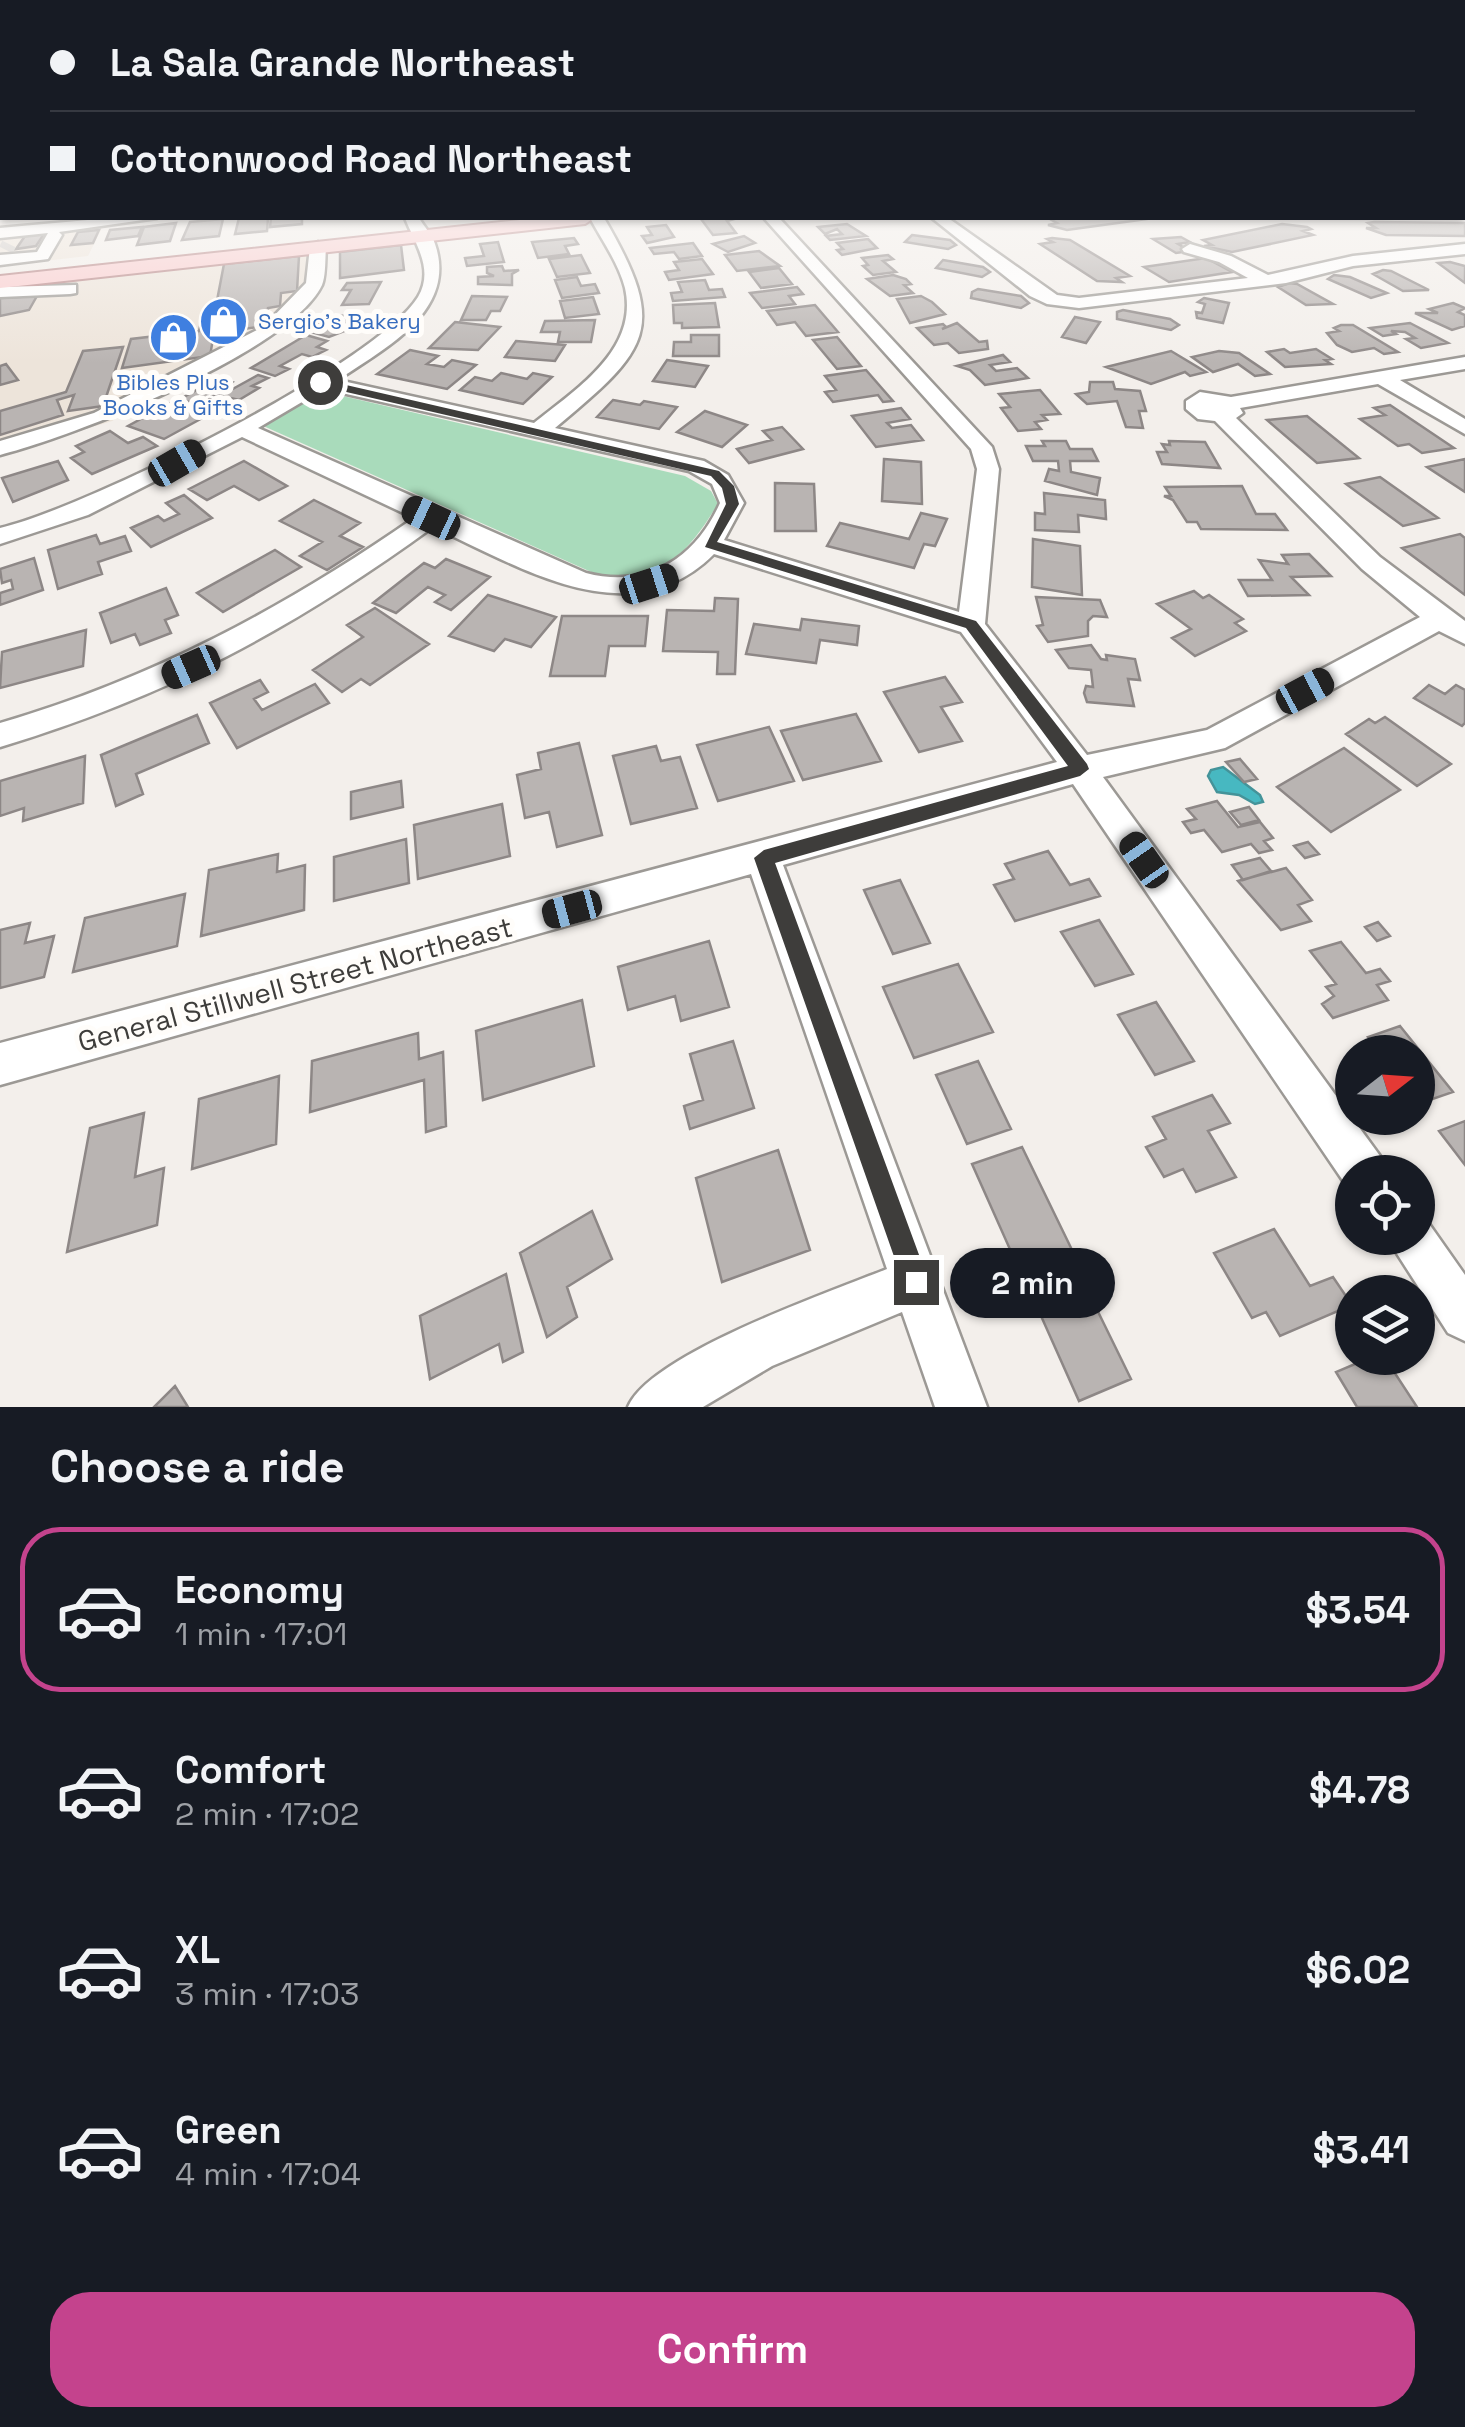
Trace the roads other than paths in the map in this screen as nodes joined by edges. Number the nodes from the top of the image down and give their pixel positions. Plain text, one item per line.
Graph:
1 (83, 232) edge
2 (371, 232) edge
3 (419, 232) edge
4 (604, 232) edge
5 (784, 232) edge
6 (957, 232) edge
7 (54, 235) dead end
8 (320, 238) junction
9 (2, 248) edge
10 (1190, 249) dead end
11 (1465, 249) edge
12 (143, 260) junction
13 (1265, 280) junction
14 (0, 282) edge
15 (70, 289) dead end
16 (0, 292) edge
17 (1465, 363) edge
18 (1382, 378) junction
19 (320, 382) junction
20 (239, 427) junction
21 (1465, 428) edge
22 (539, 430) junction
23 (0, 448) edge
24 (431, 518) junction
25 (0, 536) edge
26 (710, 544) junction
27 (971, 625) junction
28 (1452, 626) edge
29 (0, 735) edge
30 (1080, 769) junction
31 (764, 858) junction
32 (0, 1064) edge
33 (1352, 1155) edge
34 (1422, 1255) edge
35 (916, 1282) junction
36 (1465, 1316) edge
37 (654, 1407) edge
38 (961, 1407) edge

1 - 9 street
2 - 8 main road
3 - 19 street
4 - 22 street
5 - 27 street
6 - 13 street
7 - 9 street
8 - 12 main road
8 - 23 street
9 - 12 main road
10 - 13 street
11 - 13 street
12 - 14 main road
15 - 16 street
17 - 18 street
18 - 21 street
18 - 28 street
19 - 20 street
19 - 22 street
20 - 24 street
20 - 25 street
22 - 26 street
24 - 26 street
24 - 29 street
26 - 27 street
27 - 30 street
28 - 30 street, General Stillwell Street Northeast
30 - 31 street, General Stillwell Street Northeast
30 - 33 street
31 - 32 street, General Stillwell Street Northeast
31 - 35 street
34 - 36 street
35 - 37 street
35 - 38 street

